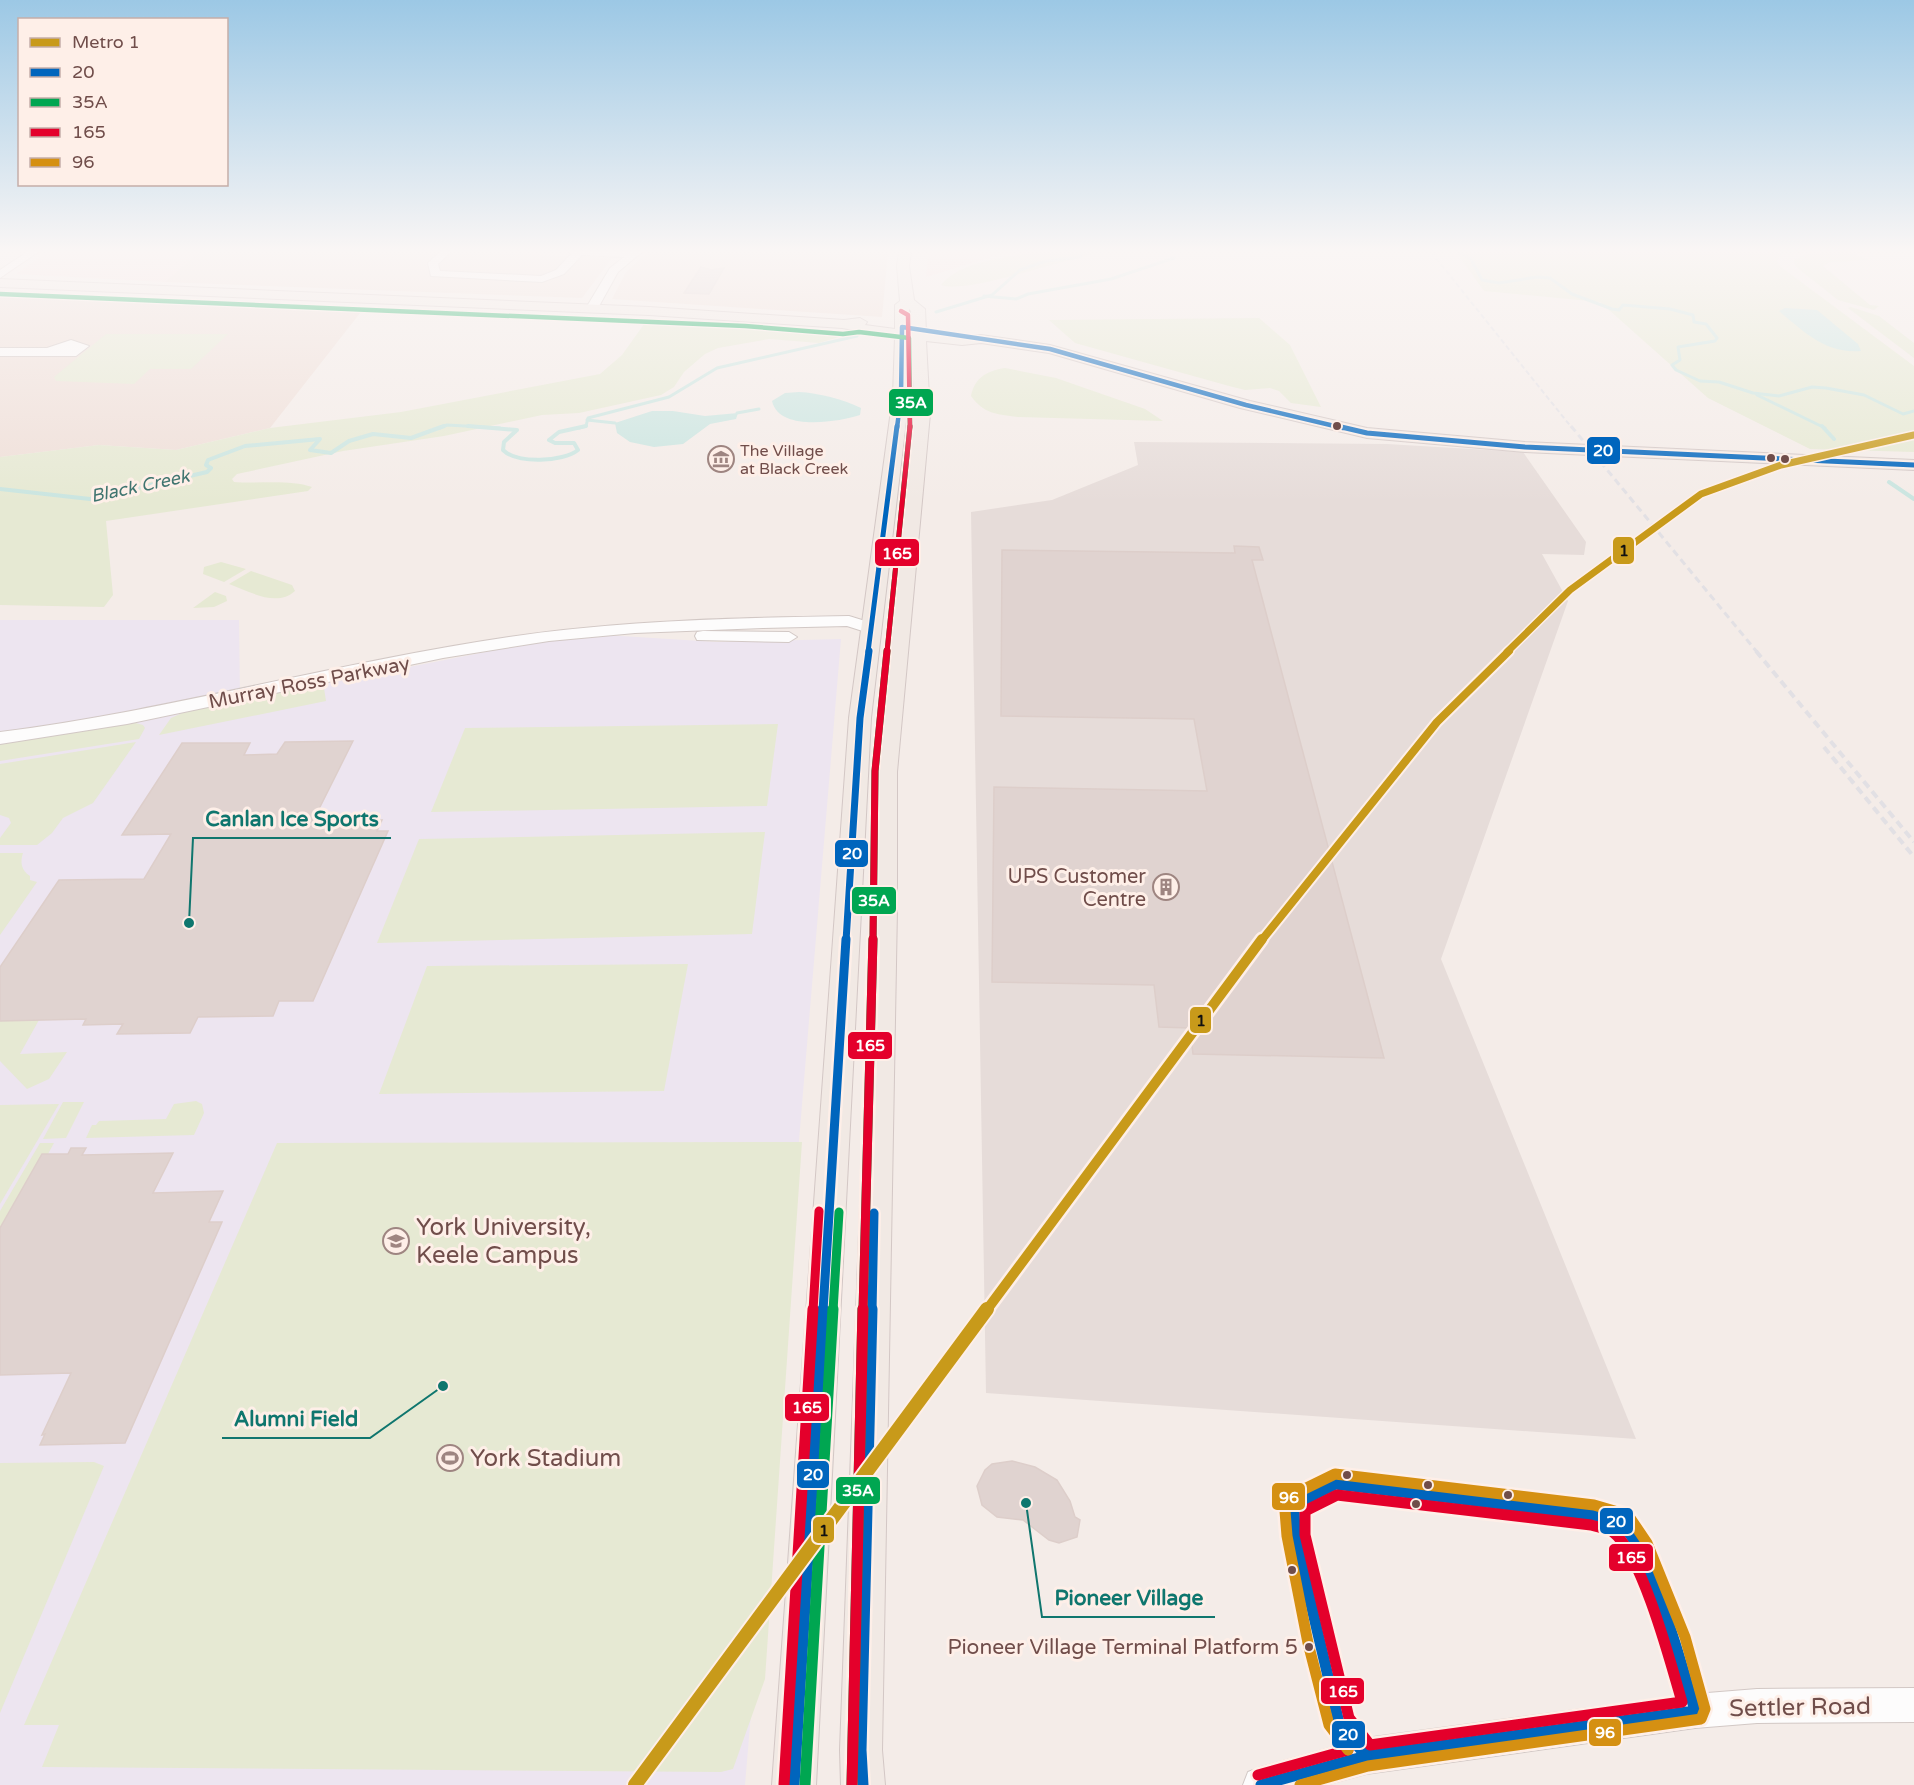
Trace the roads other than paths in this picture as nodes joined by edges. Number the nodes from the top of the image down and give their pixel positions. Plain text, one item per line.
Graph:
1 (902, 335) edge
2 (919, 335) edge
3 (935, 335) edge
4 (0, 352) edge
5 (48, 352) dead end
6 (1914, 465) edge
7 (887, 499) junction
8 (911, 499) junction
9 (886, 628) junction
10 (0, 738) edge
11 (1914, 1705) edge
12 (794, 1785) edge
13 (863, 1785) edge
14 (1261, 1785) edge

1 - 7 main road
2 - 8 main road
3 - 6 main road
4 - 5 street
7 - 8 main road
7 - 9 main road
8 - 9 main road
9 - 10 street, Murray Ross Parkway
9 - 12 main road
9 - 13 main road
11 - 14 street, Settler Road

